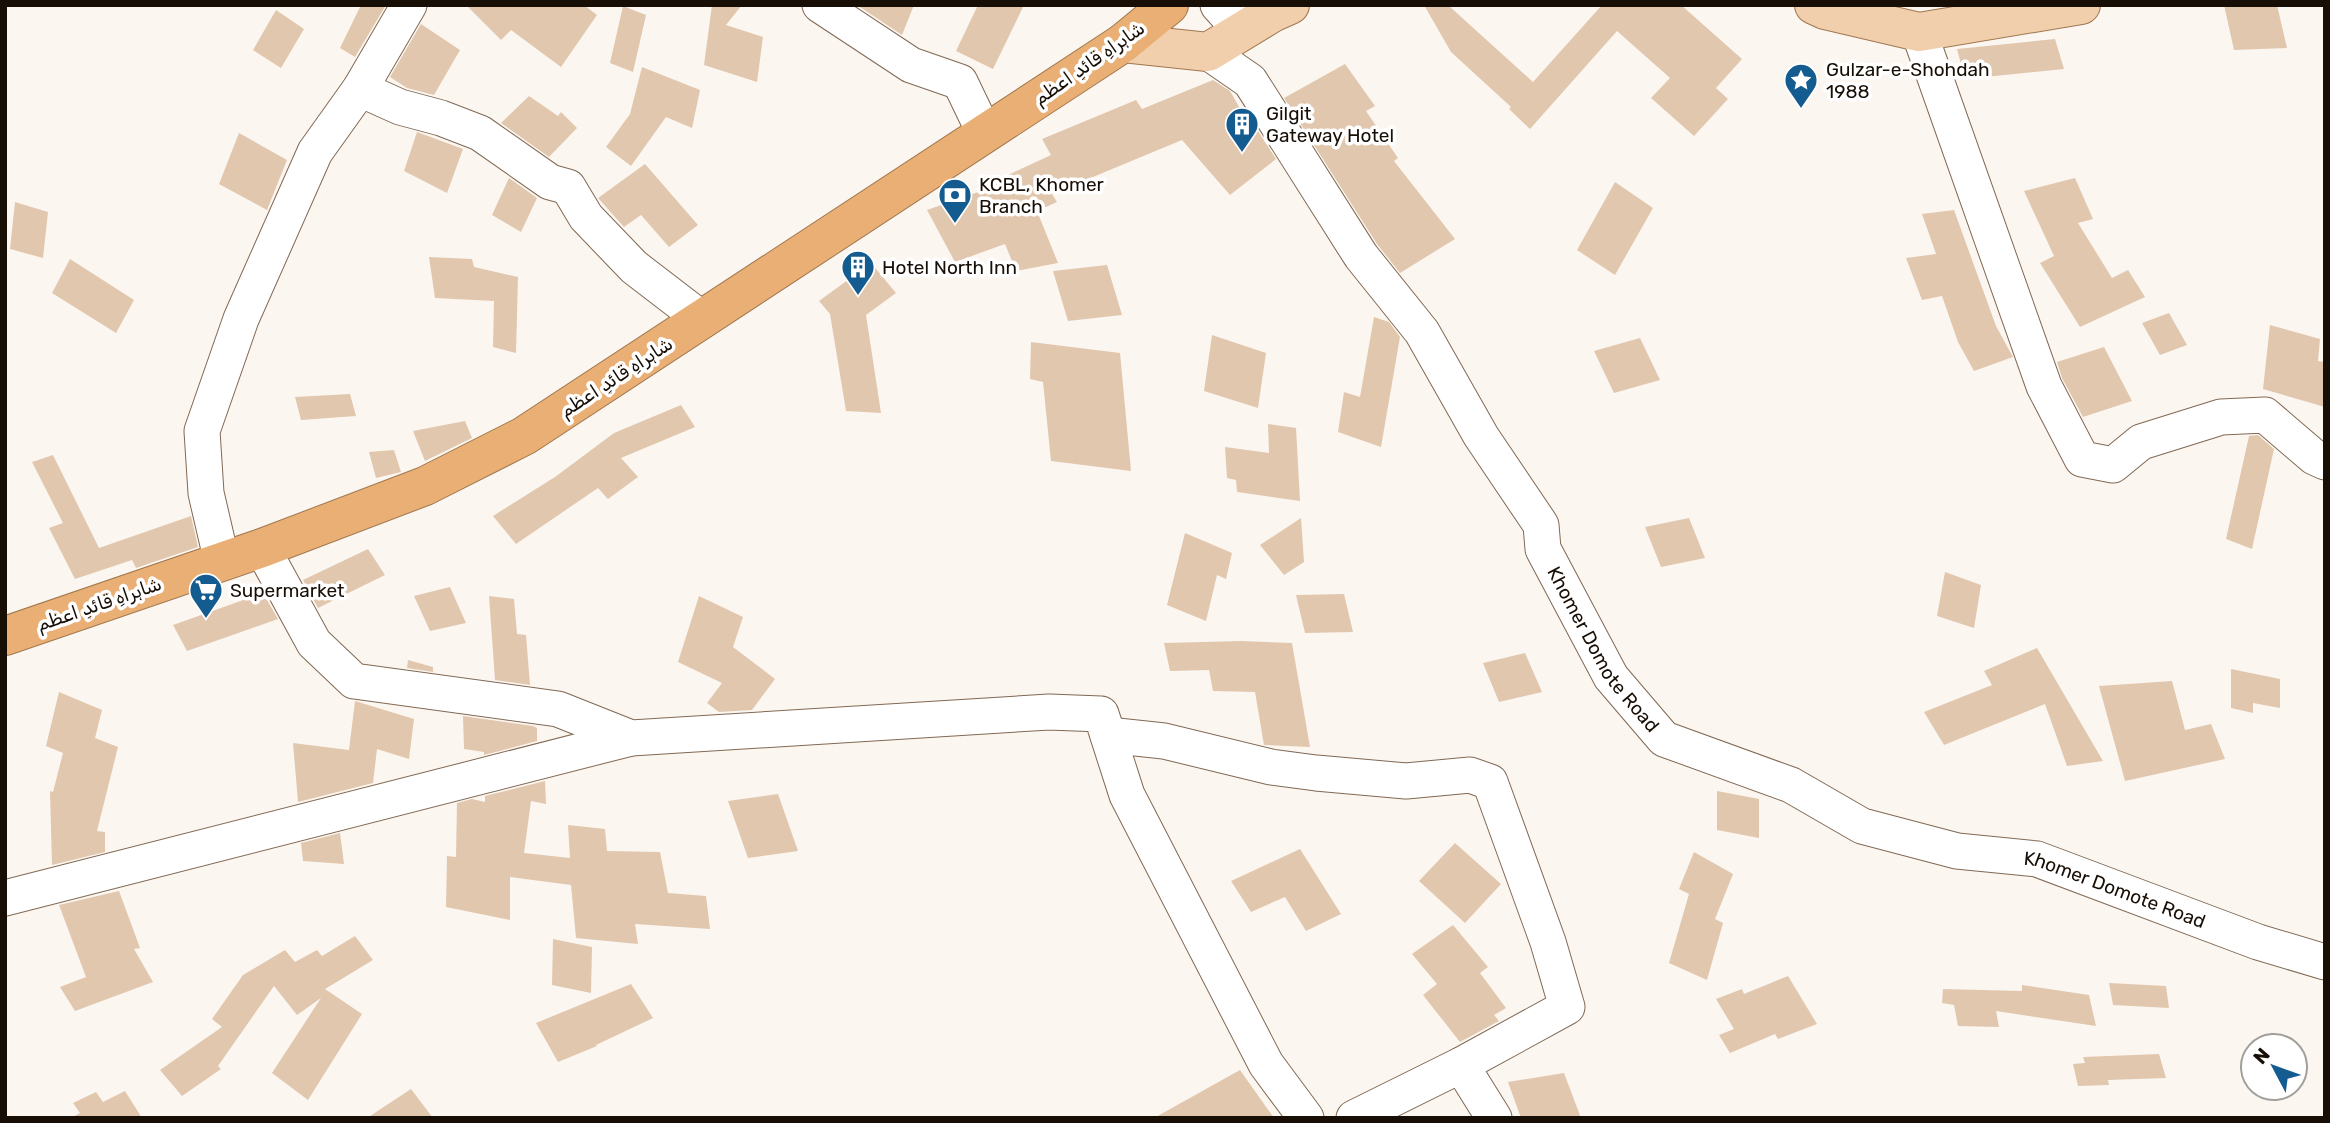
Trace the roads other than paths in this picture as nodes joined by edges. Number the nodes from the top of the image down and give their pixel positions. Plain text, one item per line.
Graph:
1 (410, 5) edge
2 (820, 5) edge
3 (1169, 5) edge
4 (1218, 5) edge
5 (1814, 5) edge
6 (2081, 5) edge
7 (1281, 9) edge
8 (1919, 32) junction
9 (1123, 43) junction
10 (1208, 52) junction
11 (360, 89) junction
12 (985, 134) junction
13 (703, 320) junction
14 (2325, 462) edge
15 (262, 548) junction
16 (222, 562) junction
17 (5, 636) edge
18 (1108, 735) junction
19 (631, 738) junction
20 (5, 898) edge
21 (2325, 962) edge
22 (1461, 1065) junction
23 (1306, 1118) edge
24 (1354, 1118) edge
25 (1493, 1118) edge

1 - 11 street
2 - 12 street
3 - 9 highway, شاہراہِ قائدِ اعظم
4 - 7 street
5 - 8 main road
6 - 8 main road
7 - 10 main road
8 - 14 street
9 - 10 main road
9 - 12 highway, شاہراہِ قائدِ اعظم
10 - 21 street, Khomer Domote Road
11 - 13 street
11 - 16 street
12 - 13 highway, شاہراہِ قائدِ اعظم
13 - 15 highway, شاہراہِ قائدِ اعظم
15 - 16 highway, شاہراہِ قائدِ اعظم
15 - 19 street
16 - 17 highway, شاہراہِ قائدِ اعظم
18 - 19 street
18 - 22 street
18 - 23 street
19 - 20 street
22 - 24 street
22 - 25 street

